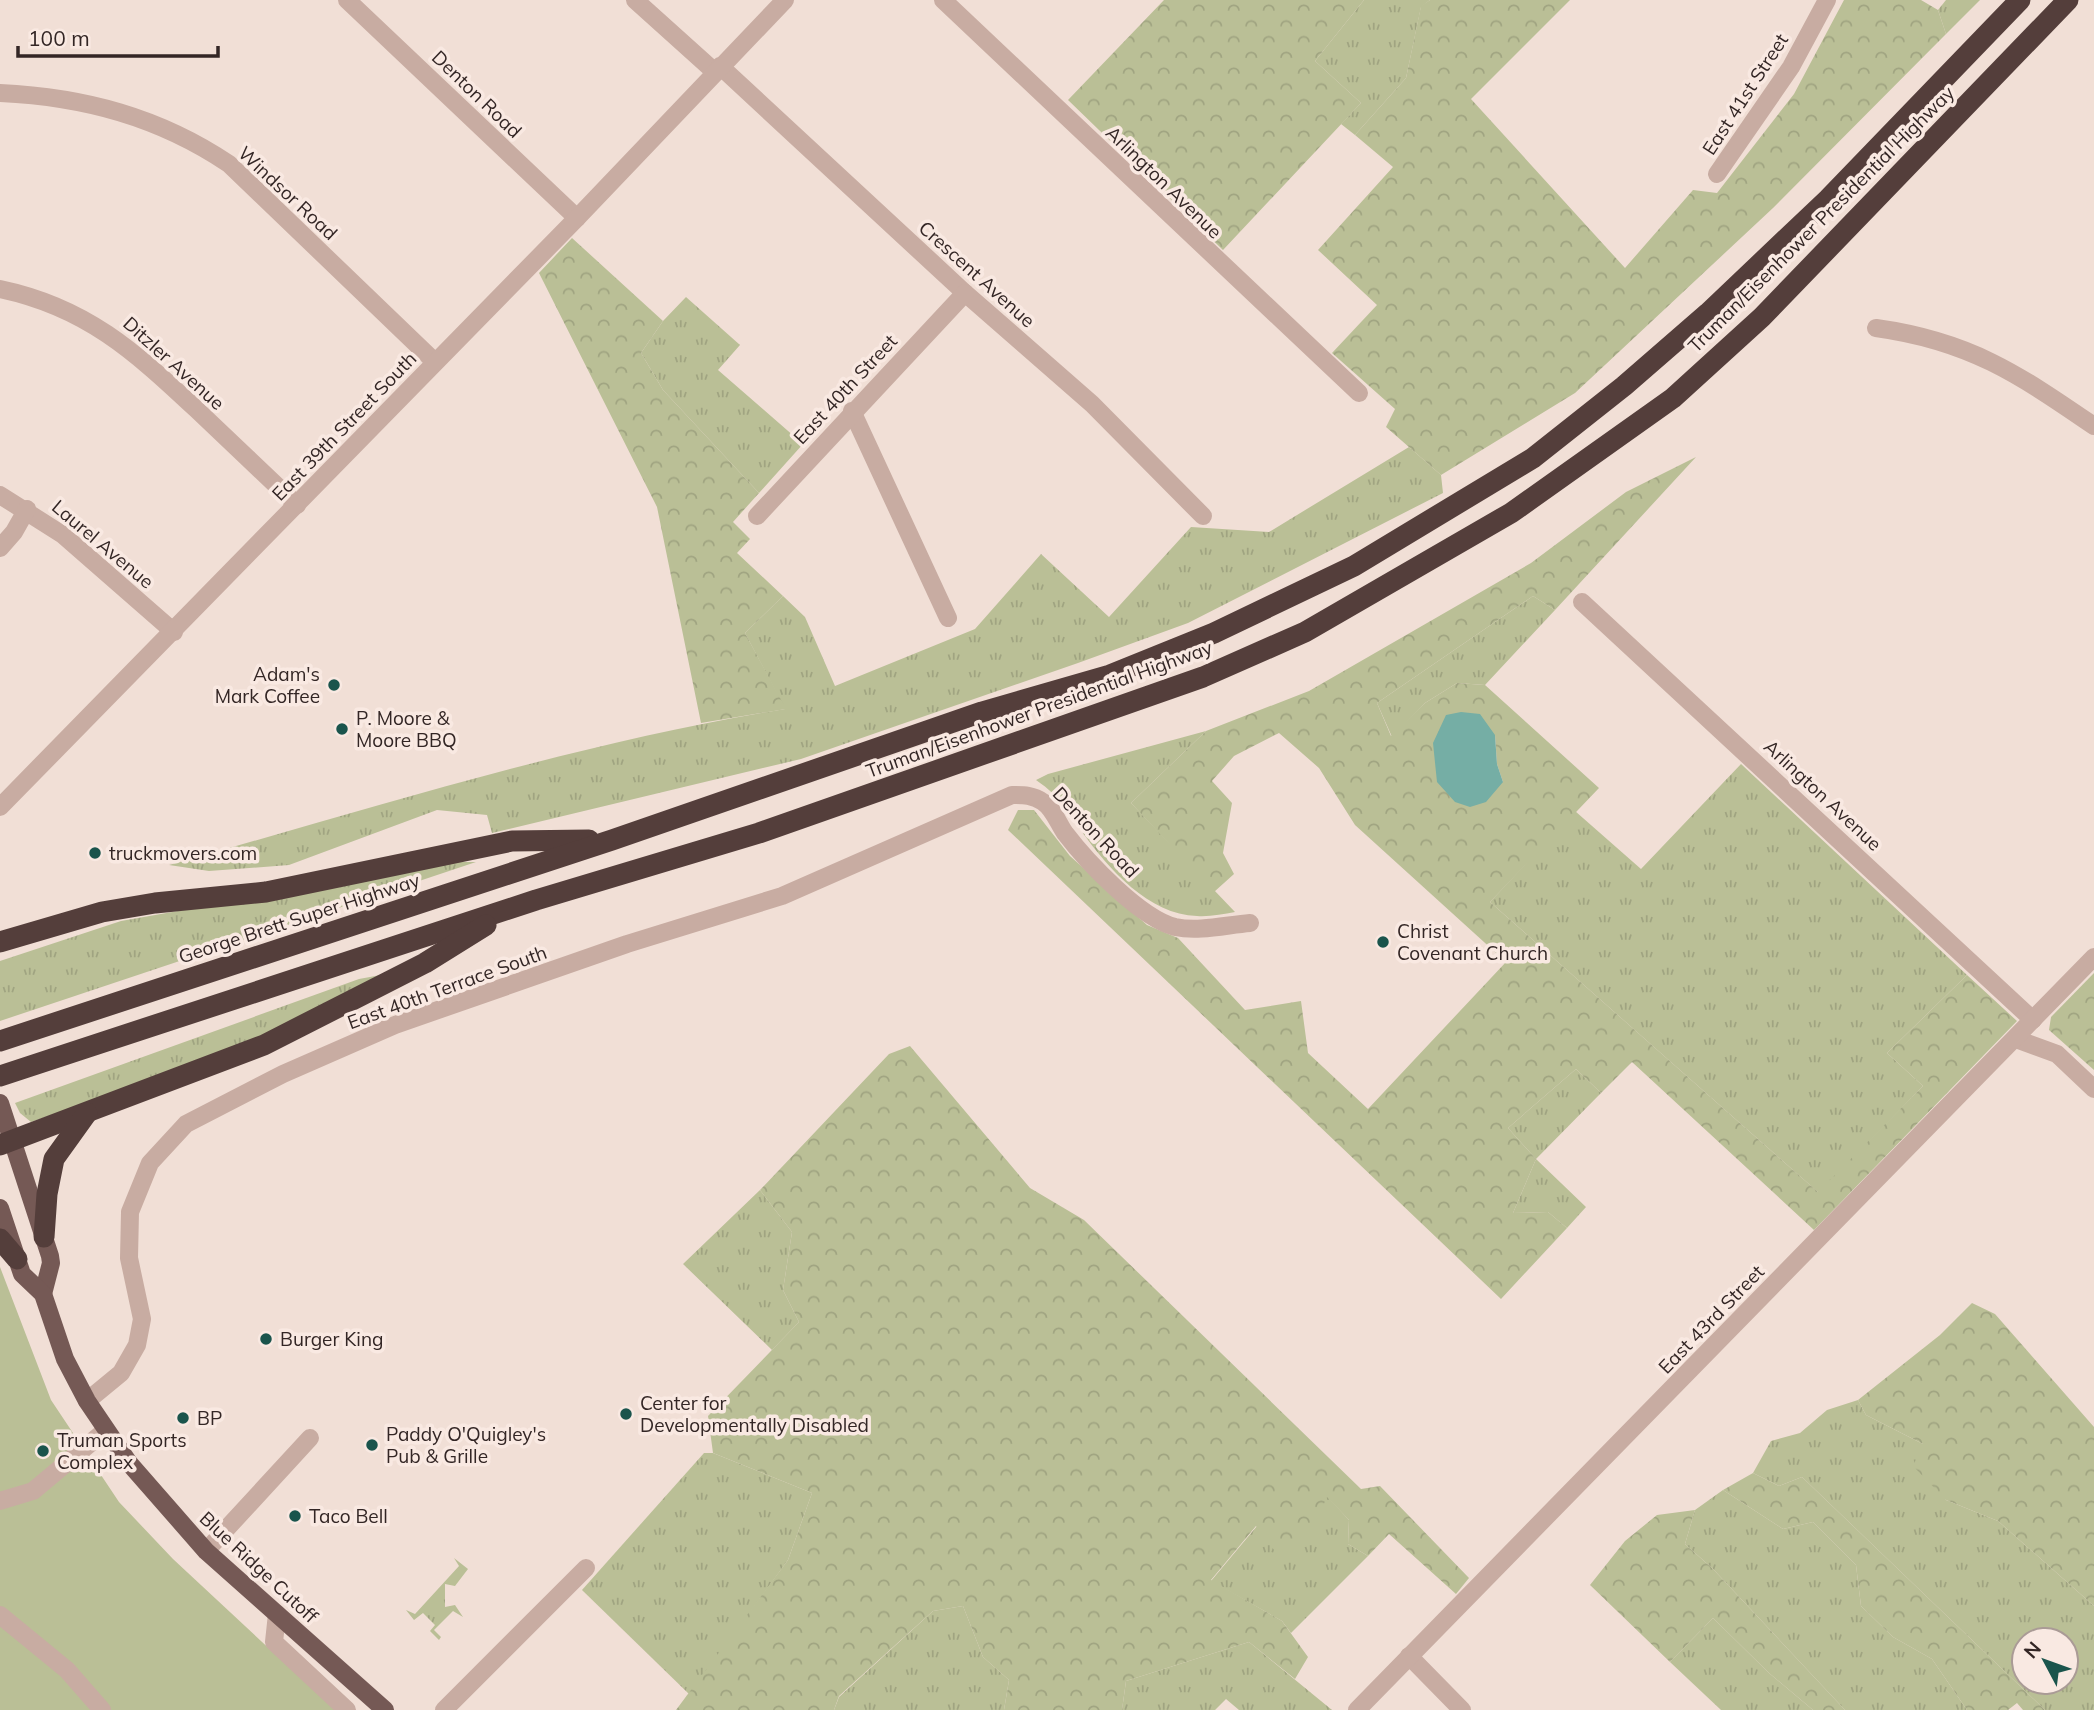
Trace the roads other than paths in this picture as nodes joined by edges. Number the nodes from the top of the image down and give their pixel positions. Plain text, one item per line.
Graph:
1 (348, 0) edge
2 (635, 0) edge
3 (785, 0) edge
4 (943, 0) edge
5 (1827, 0) edge
6 (2020, 0) edge
7 (2068, 0) edge
8 (718, 69) junction
9 (0, 93) edge
10 (1717, 174) dead end
11 (577, 218) junction
12 (0, 289) edge
13 (965, 293) junction
14 (1876, 328) dead end
15 (435, 362) junction
16 (1359, 393) dead end
17 (852, 411) junction
18 (2094, 426) edge
19 (0, 495) edge
20 (297, 505) junction
21 (27, 509) junction
22 (757, 516) dead end
23 (1203, 516) dead end
24 (0, 548) edge
25 (1582, 602) dead end
26 (948, 618) dead end
27 (174, 632) junction
28 (1027, 795) joint
29 (0, 807) edge
30 (612, 840) junction
31 (514, 907) junction
32 (1251, 923) dead end
33 (0, 942) edge
34 (2094, 957) edge
35 (2033, 1020) junction
36 (2016, 1039) junction
37 (0, 1041) edge
38 (0, 1076) edge
39 (2094, 1089) edge
40 (2, 1111) edge
41 (88, 1112) junction
42 (6, 1143) edge
43 (0, 1208) edge
44 (44, 1237) junction
45 (0, 1239) edge
46 (16, 1258) junction
47 (43, 1294) junction
48 (87, 1401) junction
49 (106, 1430) junction
50 (310, 1438) dead end
51 (0, 1501) edge
52 (206, 1551) junction
53 (586, 1568) dead end
54 (277, 1614) junction
55 (0, 1615) edge
56 (1409, 1656) junction
57 (102, 1710) edge
58 (347, 1710) edge
59 (385, 1710) edge
60 (444, 1710) edge
61 (1356, 1710) edge
62 (1461, 1710) edge

1 - 11 street, Denton Road
2 - 8 street, Crescent Avenue
3 - 8 street, East 39th Street South
4 - 16 street, Arlington Avenue
5 - 10 street, East 41st Street
6 - 30 highway, Truman/Eisenhower Presidential Highway
7 - 31 highway, Truman/Eisenhower Presidential Highway
8 - 11 street, East 39th Street South
8 - 13 street, Crescent Avenue
9 - 15 street, Windsor Road
11 - 15 street, East 39th Street South
12 - 20 street, Ditzler Avenue
13 - 17 street, East 40th Street
13 - 23 street, Crescent Avenue
14 - 18 street
15 - 20 street, East 39th Street South
17 - 22 street, East 40th Street
17 - 26 street
19 - 21 street, Laurel Avenue
20 - 27 street, East 39th Street South
21 - 24 street
21 - 27 street, Laurel Avenue
25 - 35 street, Arlington Avenue
27 - 29 street, East 39th Street South
28 - 32 street, Denton Road
28 - 48 street, East 40th Terrace South
30 - 33 highway
30 - 37 highway, George Brett Super Highway
31 - 38 highway
31 - 41 highway
34 - 35 street, East 43rd Street
35 - 36 street, East 43rd Street
36 - 39 street
36 - 56 street, East 43rd Street
40 - 42 main road
41 - 42 highway
41 - 44 highway
42 - 44 main road
43 - 46 main road, Blue Ridge Cutoff
44 - 47 main road
45 - 46 highway
46 - 47 main road, Blue Ridge Cutoff
47 - 48 main road, Blue Ridge Cutoff
48 - 49 main road, Blue Ridge Cutoff
49 - 51 street
49 - 52 main road, Blue Ridge Cutoff
50 - 52 street
52 - 54 main road, Blue Ridge Cutoff
53 - 60 street
54 - 58 street
54 - 59 main road, Blue Ridge Cutoff
55 - 57 street
56 - 61 street, East 43rd Street
56 - 62 street

